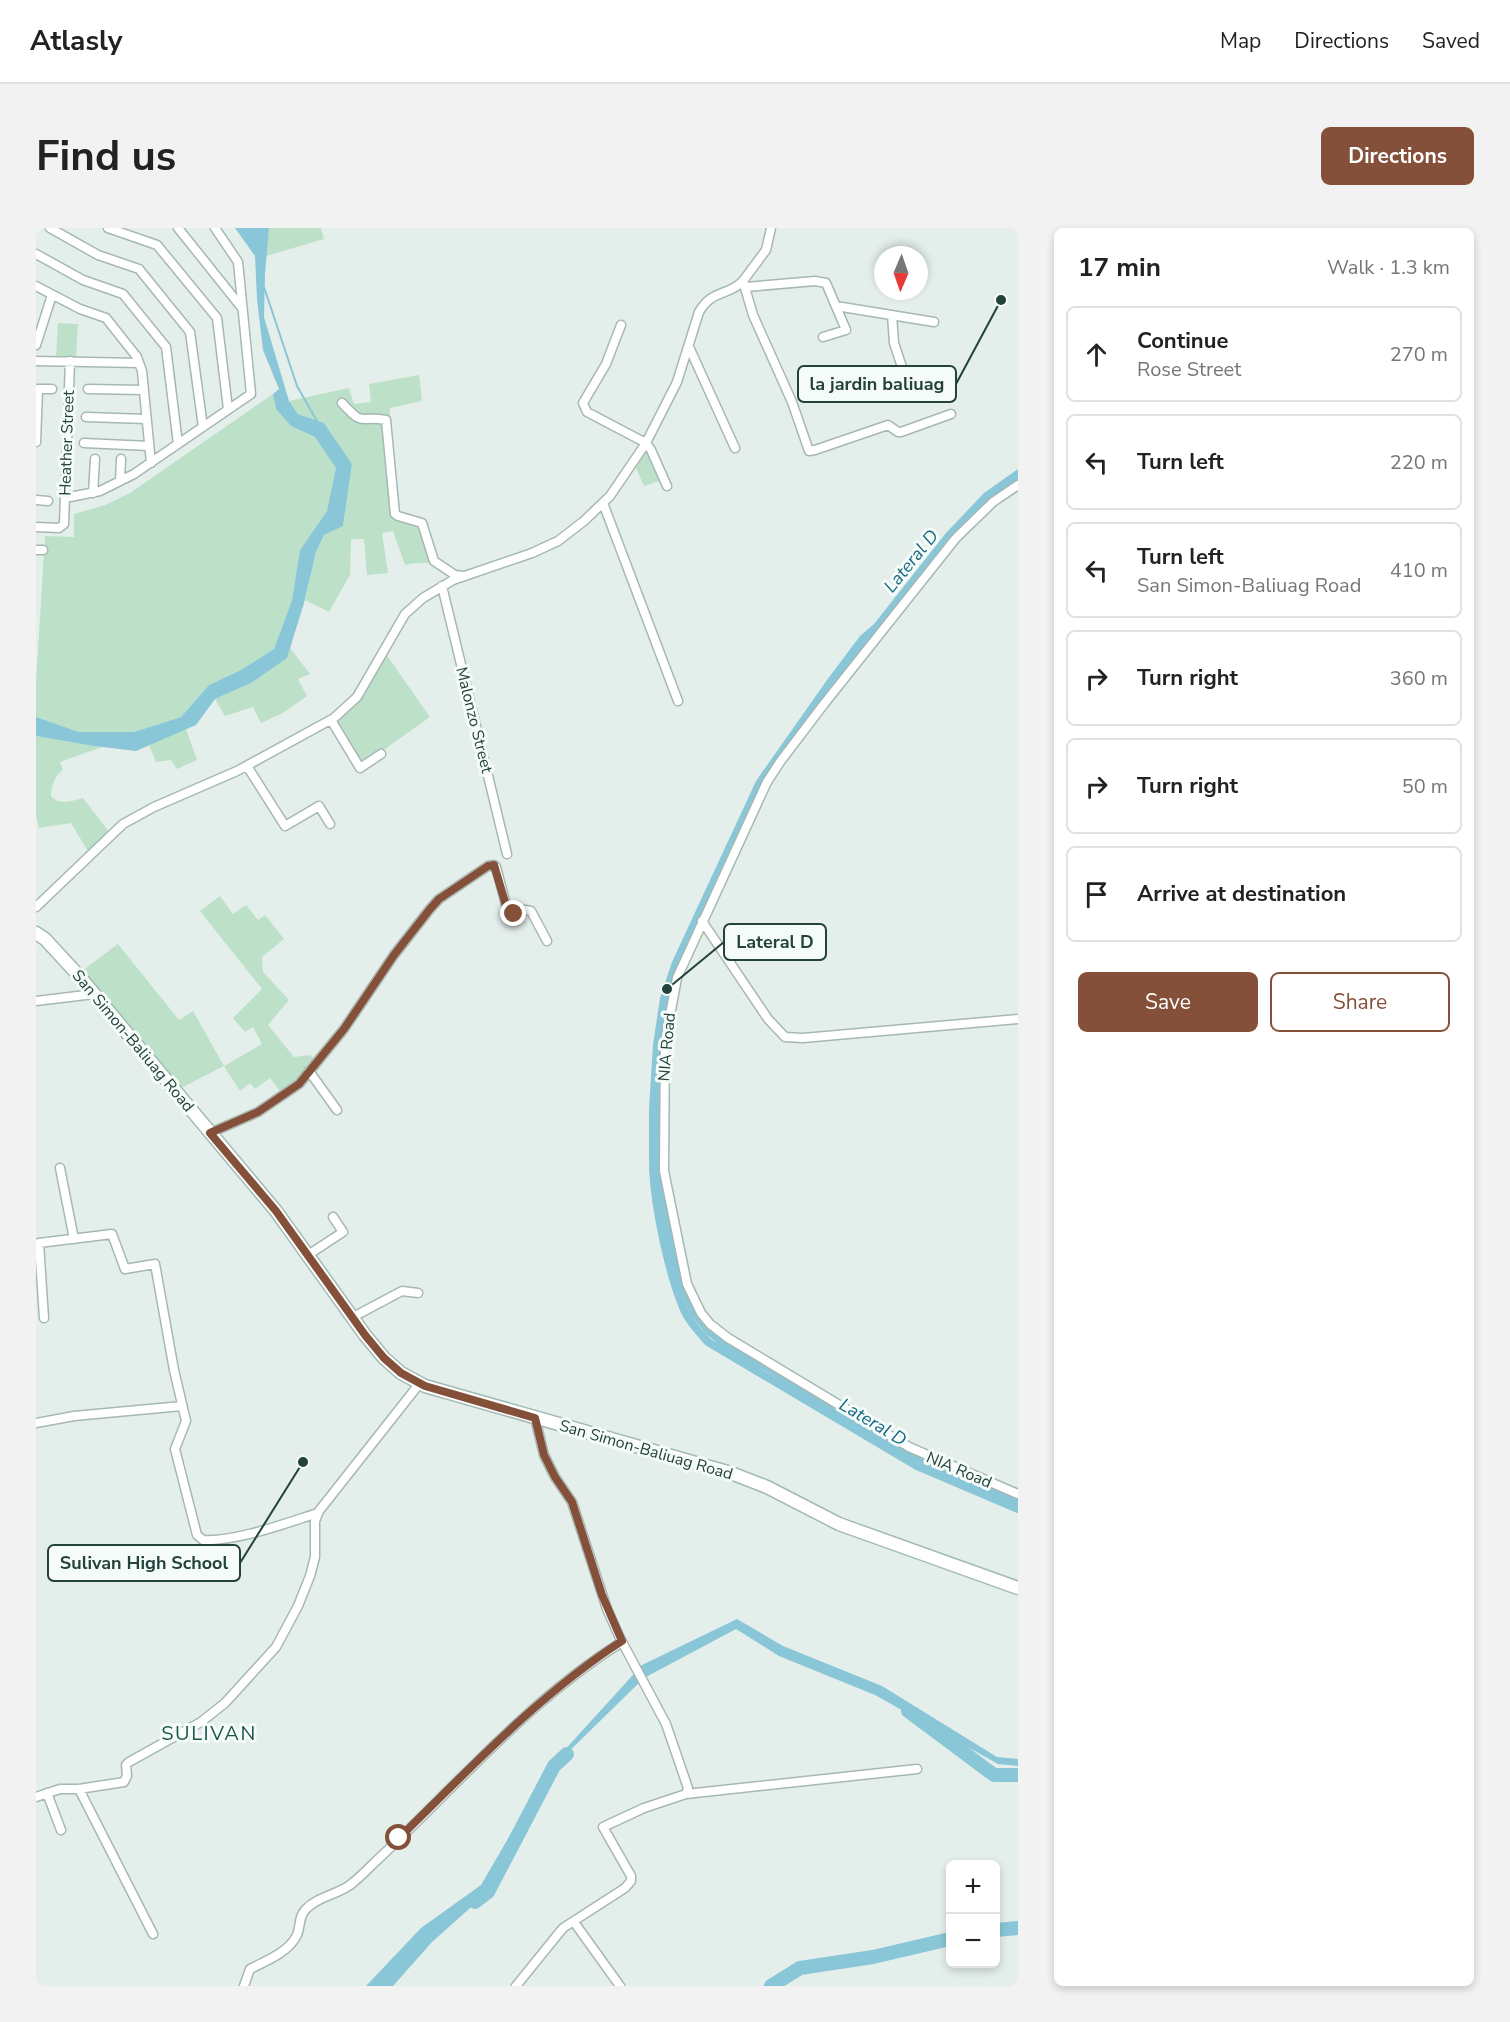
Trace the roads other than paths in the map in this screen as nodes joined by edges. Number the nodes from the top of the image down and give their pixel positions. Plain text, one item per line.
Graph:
1 (50, 228) edge
2 (108, 228) edge
3 (178, 228) edge
4 (214, 228) edge
5 (771, 228) edge
6 (36, 254) edge
7 (744, 284) junction
8 (36, 286) edge
9 (52, 295) junction
10 (836, 306) junction
11 (243, 308) junction
12 (892, 315) junction
13 (934, 322) dead end
14 (621, 325) dead end
15 (823, 337) dead end
16 (36, 345) edge
17 (689, 347) junction
18 (36, 361) edge
19 (70, 362) junction
20 (139, 363) junction
21 (902, 367) dead end
22 (37, 389) edge
23 (52, 389) dead end
24 (88, 389) dead end
25 (144, 390) junction
26 (342, 403) dead end
27 (228, 410) junction
28 (951, 414) dead end
29 (86, 417) dead end
30 (146, 419) junction
31 (202, 427) junction
32 (36, 442) edge
33 (84, 443) dead end
34 (646, 443) junction
35 (178, 444) junction
36 (149, 446) junction
37 (735, 448) dead end
38 (95, 459) dead end
39 (121, 459) dead end
40 (151, 463) junction
41 (120, 481) junction
42 (1018, 485) edge
43 (667, 486) dead end
44 (93, 493) junction
45 (65, 498) junction
46 (36, 500) edge
47 (48, 501) dead end
48 (603, 503) junction
49 (36, 527) edge
50 (465, 576) junction
51 (442, 586) junction
52 (678, 701) dead end
53 (331, 720) junction
54 (381, 754) dead end
55 (247, 766) junction
56 (330, 824) dead end
57 (507, 854) dead end
58 (36, 907) edge
59 (702, 921) junction
60 (36, 933) edge
61 (547, 941) dead end
62 (94, 994) junction
63 (36, 1001) edge
64 (1018, 1019) edge
65 (309, 1071) junction
66 (337, 1110) dead end
67 (210, 1133) junction
68 (60, 1168) dead end
69 (333, 1216) dead end
70 (74, 1239) junction
71 (308, 1255) junction
72 (418, 1293) dead end
73 (352, 1317) junction
74 (44, 1318) dead end
75 (420, 1383) junction
76 (182, 1406) junction
77 (535, 1418) junction
78 (36, 1423) edge
79 (1018, 1494) edge
80 (318, 1513) junction
81 (1018, 1588) edge
82 (622, 1641) junction
83 (917, 1769) dead end
84 (79, 1790) junction
85 (47, 1793) junction
86 (686, 1794) junction
87 (36, 1797) edge
88 (61, 1830) dead end
89 (574, 1922) junction
90 (153, 1934) dead end
91 (244, 1986) edge
92 (516, 1986) edge
93 (620, 1986) edge

1 - 31 street
2 - 27 street
3 - 11 street
4 - 11 street
5 - 7 street
6 - 35 street
7 - 10 street
7 - 17 street
7 - 28 street
8 - 9 street
9 - 16 street
9 - 20 street
10 - 12 street
10 - 15 street
11 - 27 street
12 - 13 street
12 - 21 street
14 - 34 street
17 - 34 street
17 - 37 street
18 - 19 street
19 - 20 street
19 - 45 street, Heather Street
20 - 25 street
22 - 23 street
22 - 32 street
24 - 25 street
25 - 30 street
26 - 50 street
27 - 31 street
29 - 30 street
30 - 36 street
31 - 35 street
33 - 36 street
34 - 43 street
34 - 48 street
35 - 40 street
36 - 40 street
38 - 44 street
39 - 41 street
40 - 41 street
41 - 44 street
42 - 59 street, NIA Road
44 - 45 street
45 - 49 street, Heather Street
46 - 47 street
48 - 50 street
48 - 52 street
50 - 51 street
51 - 53 street
51 - 57 street, Malonzo Street
53 - 54 street
53 - 55 street
55 - 56 street
55 - 58 street
59 - 64 street
59 - 79 street, NIA Road
60 - 62 main road, San Simon-Baliuag Road
61 - 65 street
62 - 63 street
62 - 67 main road, San Simon-Baliuag Road
65 - 66 street
65 - 67 street
67 - 71 main road, San Simon-Baliuag Road
68 - 70 street
69 - 71 street
70 - 74 street
70 - 76 street
71 - 73 main road, San Simon-Baliuag Road
72 - 73 street
73 - 75 main road, San Simon-Baliuag Road
75 - 77 main road, San Simon-Baliuag Road
75 - 80 street
76 - 78 street
76 - 80 street
77 - 81 main road, San Simon-Baliuag Road
77 - 82 street
80 - 84 street
82 - 86 street
82 - 91 street
83 - 86 street
84 - 85 street
84 - 90 street
85 - 87 street
85 - 88 street
86 - 89 street
89 - 92 street
89 - 93 street

